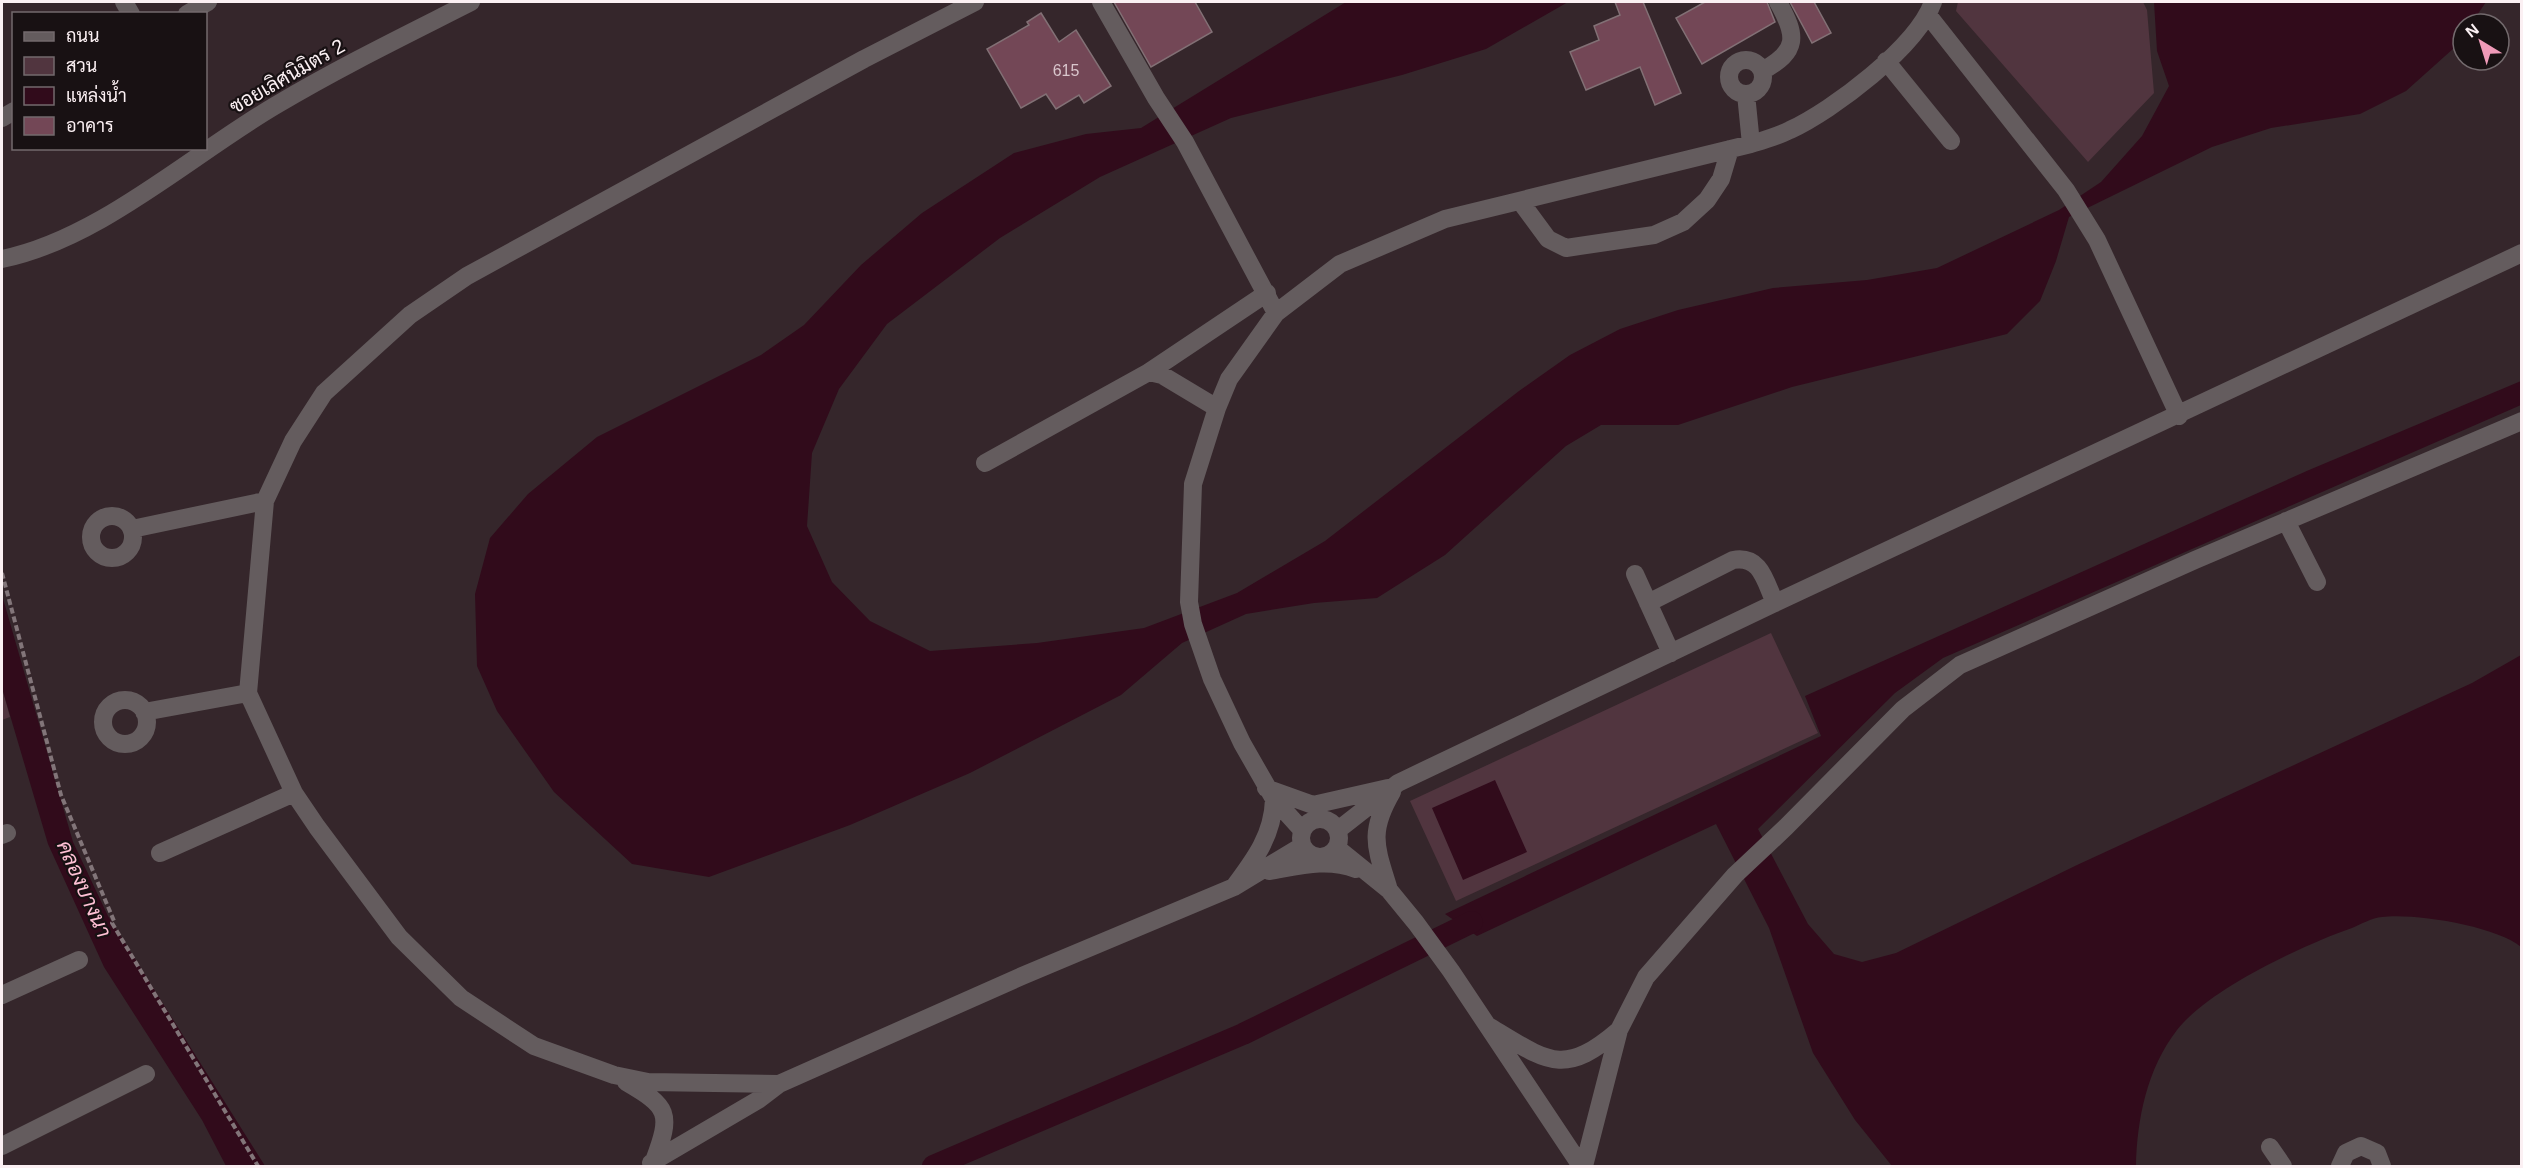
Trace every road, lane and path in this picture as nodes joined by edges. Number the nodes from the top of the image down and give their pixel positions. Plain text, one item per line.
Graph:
1 (208, 2) edge
2 (471, 2) edge
3 (975, 2) edge
4 (1101, 2) edge
5 (1778, 2) edge
6 (1931, 8) edge
7 (190, 12) edge
8 (1886, 61) junction
9 (1762, 71) junction
10 (1746, 94) junction
11 (1951, 141) dead end
12 (1751, 144) junction
13 (1730, 149) junction
14 (207, 150) edge
15 (207, 150) edge
16 (1520, 201) junction
17 (2522, 253) edge
18 (2, 259) edge
19 (1267, 293) junction
20 (1276, 313) junction
21 (1149, 372) junction
22 (1217, 408) junction
23 (2179, 416) junction
24 (2522, 421) edge
25 (985, 463) dead end
26 (265, 501) junction
27 (2286, 521) junction
28 (132, 530) dead end
29 (2, 573) edge
30 (1635, 574) dead end
31 (2317, 582) dead end
32 (1648, 603) junction
33 (1775, 603) junction
34 (1671, 653) junction
35 (248, 693) junction
36 (144, 712) dead end
37 (1395, 785) junction
38 (294, 793) junction
39 (1270, 794) junction
40 (1302, 838) junction
41 (1337, 839) junction
42 (160, 853) dead end
43 (1257, 873) junction
44 (1384, 886) junction
45 (1234, 887) junction
46 (79, 960) dead end
47 (2, 995) edge
48 (1486, 1025) junction
49 (1619, 1030) junction
50 (146, 1074) dead end
51 (614, 1075) junction
52 (779, 1084) junction
53 (2, 1146) edge
54 (2270, 1147) dead end
55 (649, 1164) edge
56 (258, 1167) edge
57 (1582, 1167) edge
58 (2283, 1167) edge
59 (2340, 1167) edge
60 (2382, 1167) edge

1 - 7 street
2 - 14 street, ซอยเลิศนิมิตร 2
3 - 26 street
4 - 19 street
5 - 9 street
6 - 8 street
6 - 23 street
8 - 11 street
8 - 12 street
9 - 10 street
9 - 10 street
10 - 12 street
12 - 13 street
13 - 16 street
13 - 16 street
15 - 18 street, ซอยเลิศนิมิตร 2
16 - 20 street
17 - 23 street
19 - 20 street
19 - 21 street
20 - 22 street
21 - 22 street
21 - 25 street
22 - 39 street
23 - 33 street
24 - 27 street
26 - 28 street
26 - 35 street
27 - 31 street
27 - 49 street
29 - 56 path
30 - 32 street
32 - 33 street
32 - 34 street
33 - 34 street
34 - 37 street
35 - 36 street
35 - 38 street
37 - 39 street
37 - 41 street
37 - 44 street
38 - 42 street
38 - 51 street
39 - 40 street
39 - 45 street
40 - 41 street
40 - 41 street
40 - 43 street
41 - 44 street
43 - 44 street
43 - 45 street
44 - 48 street
45 - 52 street
46 - 47 street
48 - 49 street
48 - 57 street
49 - 57 street
50 - 53 street
51 - 52 street
51 - 55 street
52 - 55 street
54 - 58 street
59 - 60 street

